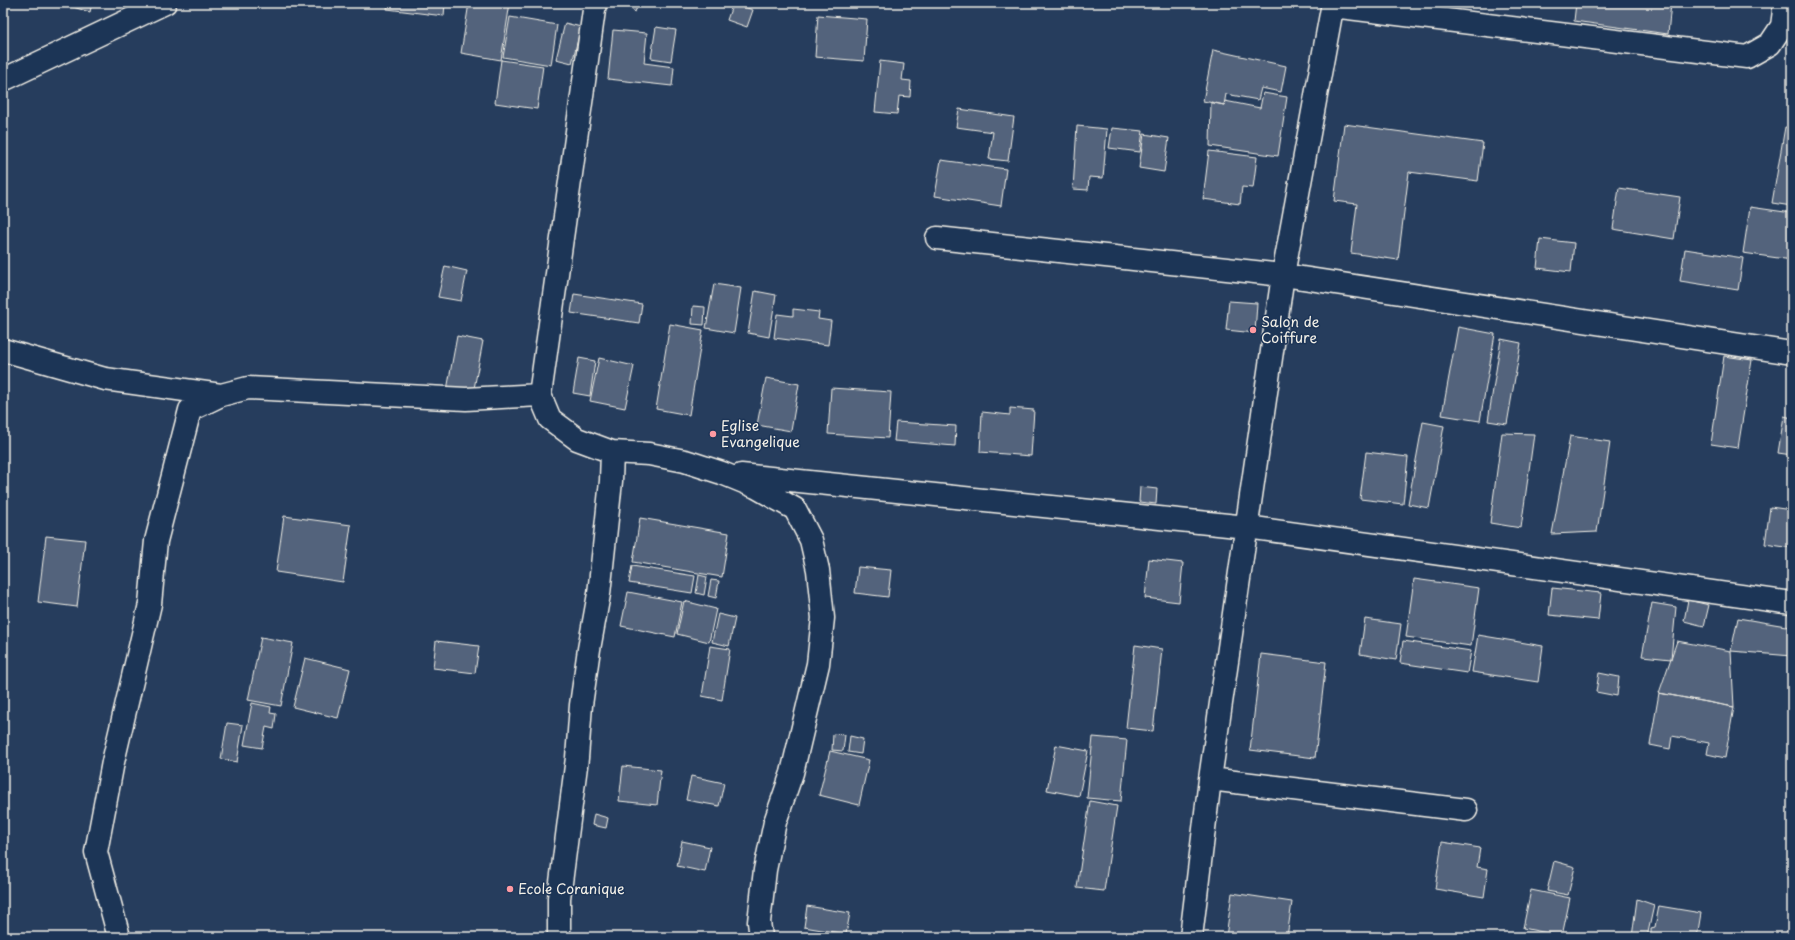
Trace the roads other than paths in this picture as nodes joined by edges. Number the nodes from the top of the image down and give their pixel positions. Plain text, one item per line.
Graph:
1 (165, 3) edge
2 (595, 3) edge
3 (1785, 3) edge
4 (1332, 4) edge
5 (124, 13) edge
6 (3, 80) edge
7 (937, 238) dead end
8 (1283, 275) junction
9 (3, 350) edge
10 (1792, 353) edge
11 (221, 395) junction
12 (540, 395) junction
13 (612, 452) junction
14 (722, 473) junction
15 (1247, 527) junction
16 (1792, 603) edge
17 (1210, 778) junction
18 (1466, 810) dead end
19 (118, 937) edge
20 (559, 937) edge
21 (761, 937) edge
22 (1191, 937) edge

1 - 5 street
2 - 12 street
3 - 4 street
4 - 8 street
5 - 6 street
7 - 8 street
8 - 10 street
8 - 15 street
9 - 11 street
11 - 12 street
11 - 19 street
12 - 13 street
13 - 14 street
13 - 20 street
14 - 15 street
14 - 21 street
15 - 16 street
15 - 17 street
17 - 18 street
17 - 22 street

